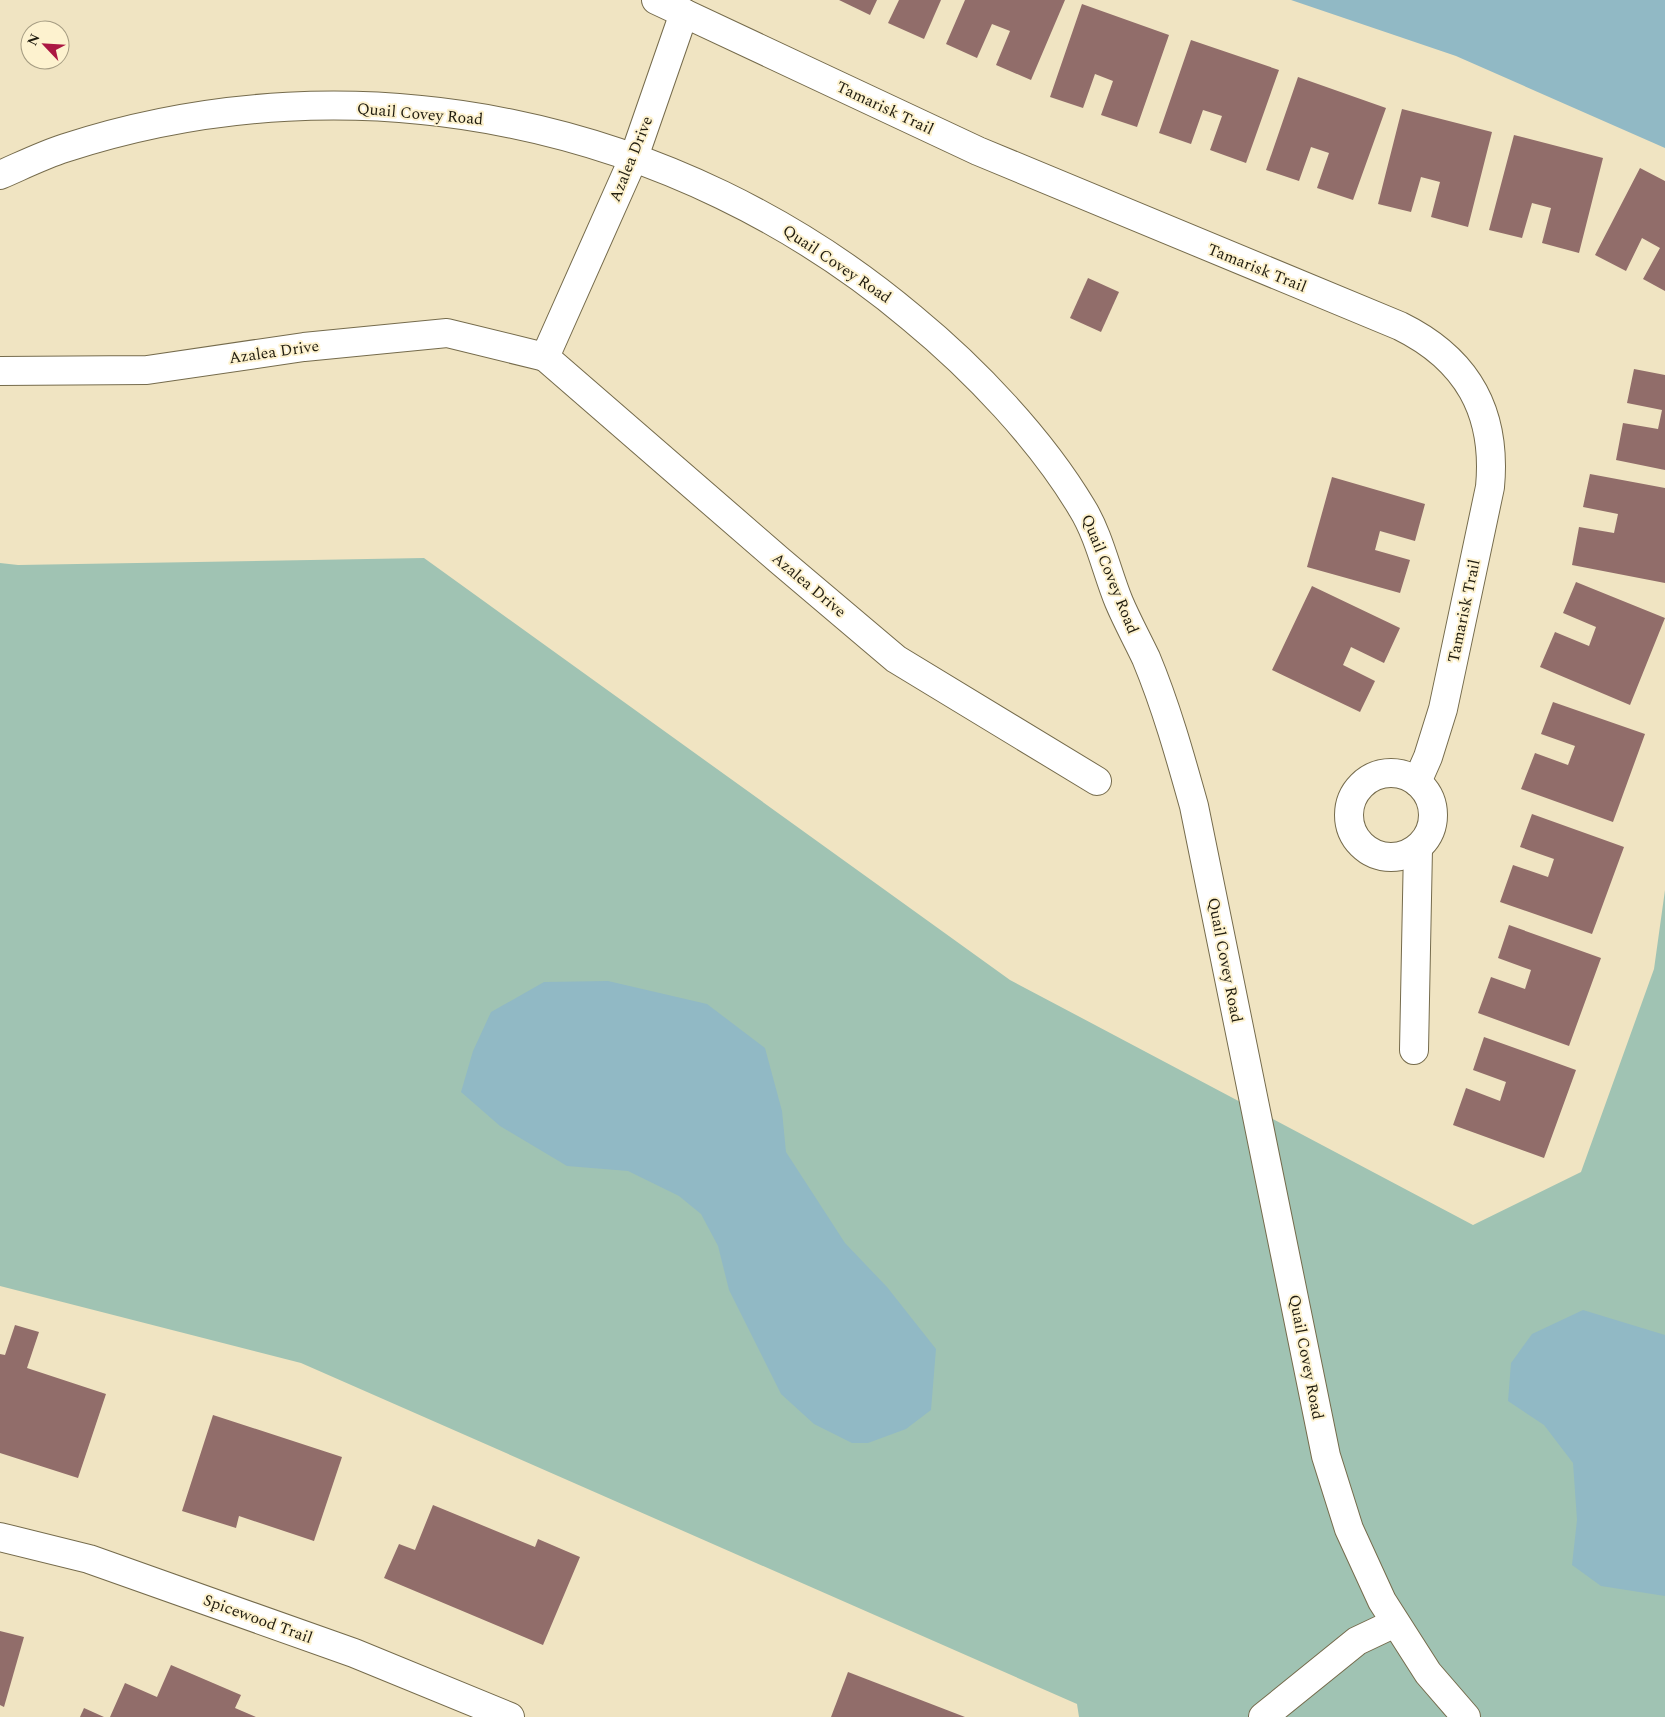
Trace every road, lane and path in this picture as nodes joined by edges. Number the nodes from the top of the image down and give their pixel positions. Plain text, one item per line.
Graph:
1 (656, 0) edge
2 (684, 13) junction
3 (634, 157) junction
4 (0, 175) edge
5 (545, 357) junction
6 (0, 371) edge
7 (1097, 781) dead end
8 (1417, 782) junction
9 (1418, 848) junction
10 (1414, 1050) dead end
11 (0, 1537) edge
12 (1395, 1623) junction
13 (510, 1717) edge
14 (1263, 1717) edge
15 (1466, 1717) edge

1 - 2 street, Tamarisk Trail
2 - 3 street, Azalea Drive
2 - 8 street, Tamarisk Trail
3 - 4 street, Quail Covey Road
3 - 5 street, Azalea Drive
3 - 12 street, Quail Covey Road
5 - 6 street, Azalea Drive
5 - 7 street, Azalea Drive
8 - 9 street
8 - 9 street
9 - 10 street
11 - 13 street, Spicewood Trail
12 - 14 street
12 - 15 street, Quail Covey Road

